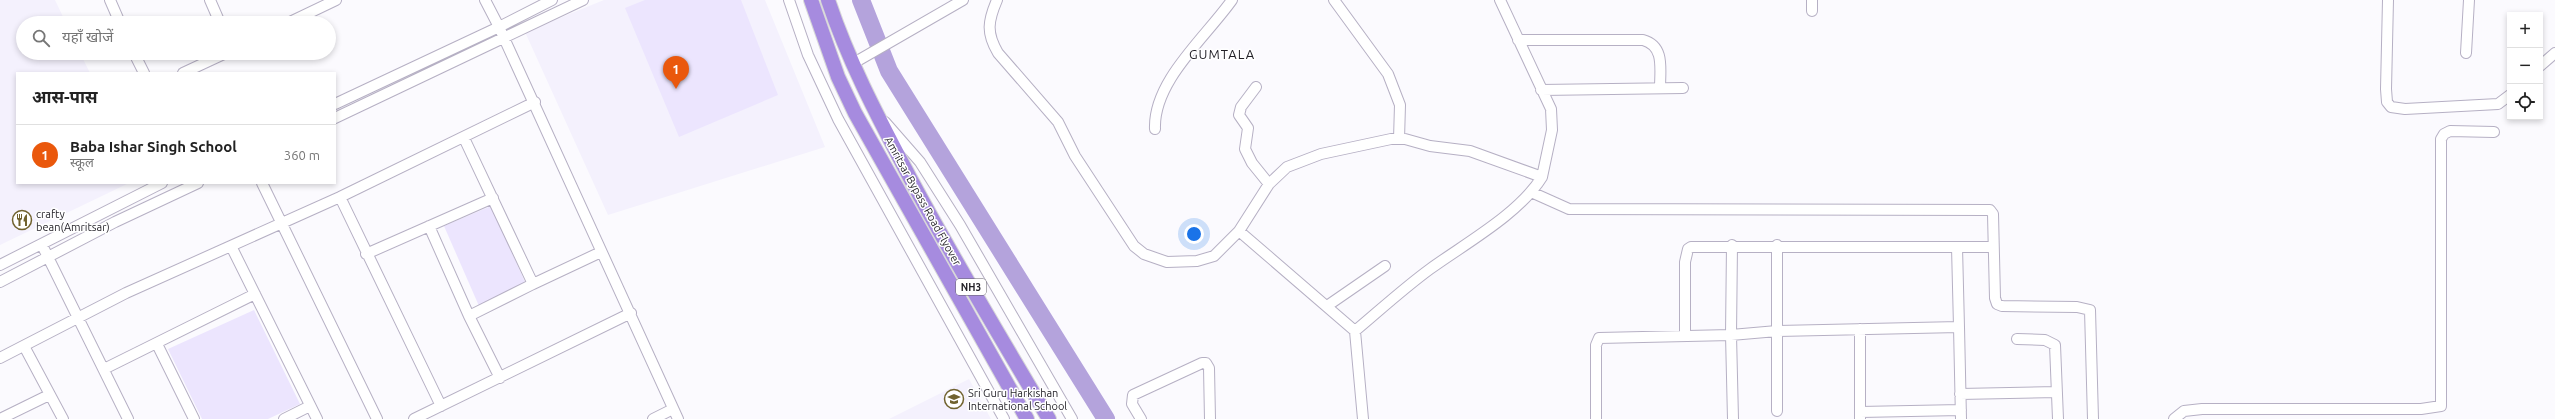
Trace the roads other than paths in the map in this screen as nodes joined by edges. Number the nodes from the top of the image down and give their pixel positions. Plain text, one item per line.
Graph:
1 (110, 0) edge
2 (210, 0) edge
3 (336, 0) edge
4 (485, 0) edge
5 (552, 0) edge
6 (582, 0) edge
7 (789, 0) edge
8 (811, 0) edge
9 (828, 0) edge
10 (963, 0) edge
11 (997, 0) edge
12 (1232, 0) edge
13 (1334, 0) edge
14 (1500, 0) edge
15 (1812, 0) edge
16 (2388, 0) edge
17 (2469, 0) edge
18 (1812, 12) dead end
19 (117, 16) edge
20 (217, 16) edge
21 (303, 16) edge
22 (499, 27) junction
23 (504, 38) junction
24 (1518, 40) junction
25 (2466, 53) dead end
26 (2555, 53) edge
27 (138, 60) edge
28 (211, 60) edge
29 (2543, 63) edge
30 (852, 64) junction
31 (144, 72) edge
32 (185, 72) edge
33 (1256, 87) dead end
34 (1660, 88) junction
35 (1683, 88) dead end
36 (1541, 90) junction
37 (2507, 98) edge
38 (535, 102) junction
39 (336, 104) edge
40 (872, 106) junction
41 (336, 118) edge
42 (1155, 129) dead end
43 (2494, 132) dead end
44 (464, 138) junction
45 (1399, 139) junction
46 (1542, 176) junction
47 (160, 184) edge
48 (196, 184) edge
49 (262, 184) edge
50 (1269, 184) junction
51 (1531, 192) junction
52 (340, 197) junction
53 (493, 198) junction
54 (281, 223) junction
55 (429, 226) junction
56 (1239, 232) junction
57 (42, 244) junction
58 (1732, 245) junction
59 (231, 246) junction
60 (1777, 246) junction
61 (1957, 247) junction
62 (1988, 247) dead end
63 (600, 252) junction
64 (366, 254) junction
65 (48, 258) junction
66 (0, 265) edge
67 (1385, 266) dead end
68 (0, 282) edge
69 (533, 284) junction
70 (255, 294) junction
71 (1327, 306) junction
72 (631, 313) junction
73 (469, 316) junction
74 (78, 320) junction
75 (1959, 327) junction
76 (1860, 329) junction
77 (1355, 331) junction
78 (1777, 331) junction
79 (1685, 335) junction
80 (1730, 335) junction
81 (2017, 339) dead end
82 (157, 344) junction
83 (24, 346) junction
84 (0, 358) edge
85 (104, 369) junction
86 (500, 378) junction
87 (2057, 392) junction
88 (1960, 394) junction
89 (49, 395) junction
90 (310, 406) junction
91 (441, 406) junction
92 (674, 409) junction
93 (1777, 411) dead end
94 (1961, 415) edge
95 (1860, 416) edge
96 (0, 419) edge
97 (63, 419) edge
98 (128, 419) edge
99 (194, 419) edge
100 (284, 419) edge
101 (317, 419) edge
102 (377, 419) edge
103 (414, 419) edge
104 (653, 419) edge
105 (678, 419) edge
106 (1004, 419) edge
107 (1027, 419) edge
108 (1049, 419) edge
109 (1072, 419) edge
110 (1141, 419) edge
111 (1210, 419) edge
112 (1363, 419) edge
113 (1596, 419) edge
114 (1733, 419) edge
115 (2058, 419) edge
116 (2093, 419) edge
117 (2174, 419) edge

1 - 19 street
2 - 20 street
3 - 21 street
4 - 22 street
5 - 22 street
6 - 23 street
7 - 106 street
8 - 107 highway, Amritsar Bypass Road Flyover / NH3
9 - 30 highway, NH3
10 - 30 street
11 - 56 street
12 - 42 street
13 - 45 street
14 - 24 street
15 - 18 street
16 - 37 street
17 - 25 street
22 - 23 street
22 - 39 street
23 - 38 street
23 - 41 street
24 - 34 street
24 - 36 street
26 - 29 street
27 - 31 street
28 - 32 street
30 - 40 highway, NH3
33 - 50 street
34 - 35 street
34 - 36 street
36 - 46 street
38 - 44 street
38 - 63 street
40 - 108 highway, Amritsar Bypass Road Flyover / NH3
40 - 109 street
43 - 117 street
44 - 52 street
44 - 53 street
45 - 46 street
45 - 50 street
46 - 51 street
47 - 57 street
48 - 65 street
49 - 54 street
50 - 56 street
51 - 77 street
51 - 116 street
52 - 54 street
52 - 64 street
53 - 55 street
53 - 69 street
54 - 59 street
54 - 102 street
55 - 64 street
55 - 73 street
56 - 71 street
57 - 65 street
57 - 66 street
58 - 60 street
58 - 79 street
58 - 80 street
59 - 70 street
59 - 74 street
60 - 61 street
60 - 78 street
61 - 62 street
61 - 75 street
63 - 69 street
63 - 72 street
64 - 91 street
65 - 68 street
65 - 74 street
67 - 71 street
69 - 73 street
70 - 82 street
70 - 90 street
71 - 77 street
72 - 86 street
72 - 92 street
73 - 86 street
74 - 83 street
74 - 85 street
75 - 76 street
75 - 88 street
76 - 78 street
76 - 95 street
77 - 112 street
78 - 80 street
78 - 93 street
79 - 80 street
79 - 113 street
80 - 114 street
81 - 87 street
82 - 85 street
82 - 99 street
83 - 84 street
83 - 89 street
85 - 98 street
86 - 91 street
87 - 88 street
87 - 115 street
88 - 94 street
89 - 96 street
89 - 97 street
90 - 100 street
90 - 101 street
91 - 103 street
92 - 104 street
92 - 105 street
94 - 95 street
110 - 111 street

